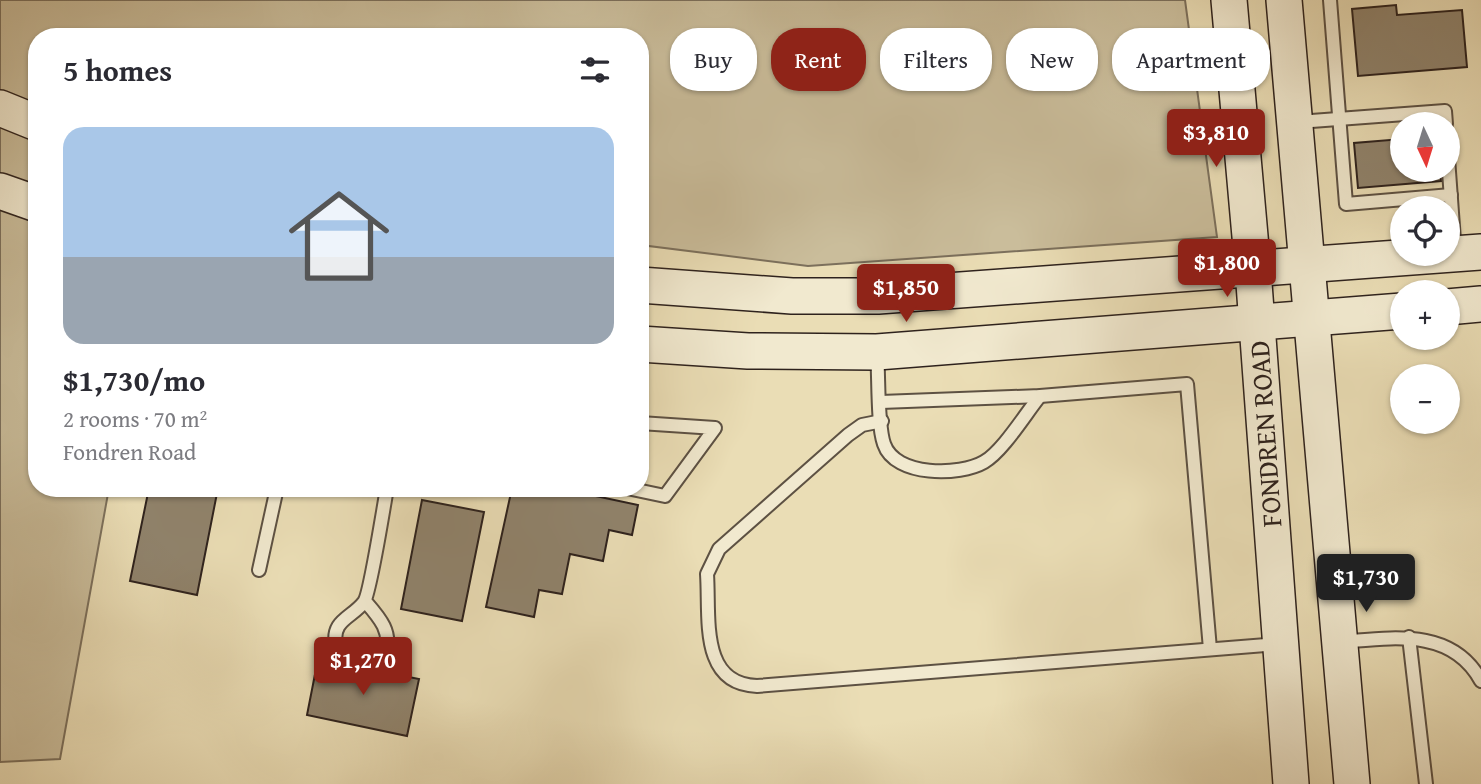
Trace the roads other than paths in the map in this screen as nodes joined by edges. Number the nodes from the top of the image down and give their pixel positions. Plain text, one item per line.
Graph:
1 (1229, 0) edge
2 (1284, 0) edge
3 (1330, 0) edge
4 (0, 108) edge
5 (1390, 115) edge
6 (28, 119) edge
7 (1339, 119) junction
8 (1295, 122) junction
9 (1450, 182) edge
10 (0, 191) edge
11 (1451, 195) junction
12 (28, 201) edge
13 (1468, 253) edge
14 (1309, 266) junction
15 (1253, 270) junction
16 (649, 286) edge
17 (878, 296) junction
18 (1481, 304) edge
19 (1460, 306) edge
20 (1390, 313) edge
21 (1314, 320) junction
22 (1257, 324) junction
23 (649, 345) edge
24 (877, 352) junction
25 (1040, 396) junction
26 (881, 402) junction
27 (882, 421) junction
28 (649, 424) edge
29 (649, 493) edge
30 (275, 497) edge
31 (385, 497) edge
32 (259, 570) dead end
33 (365, 601) junction
34 (1409, 637) junction
35 (1340, 642) junction
36 (1281, 644) junction
37 (1210, 649) junction
38 (1481, 681) edge
39 (1291, 784) edge
40 (1352, 784) edge
41 (1426, 784) edge

1 - 15 main road, FONDREN ROAD
2 - 8 main road, FONDREN ROAD
3 - 7 lane
4 - 6 main road
5 - 7 lane
7 - 8 lane
7 - 11 lane
8 - 14 main road, FONDREN ROAD
9 - 11 lane
10 - 12 main road
11 - 13 lane
13 - 14 main road
14 - 15 main road
14 - 21 main road, FONDREN ROAD
15 - 17 main road
15 - 22 main road, FONDREN ROAD
16 - 17 main road
17 - 24 main road
18 - 19 main road
20 - 21 main road
21 - 22 main road
21 - 35 main road, FONDREN ROAD
22 - 24 main road
22 - 36 main road, FONDREN ROAD
23 - 24 main road
24 - 26 lane
25 - 26 lane
25 - 27 lane
25 - 37 lane
26 - 27 lane
27 - 37 lane
28 - 29 lane
30 - 32 lane
31 - 33 lane
33 - 33 lane
34 - 35 lane
34 - 38 lane
34 - 41 lane
35 - 40 main road, FONDREN ROAD
36 - 37 lane
36 - 39 main road, FONDREN ROAD

